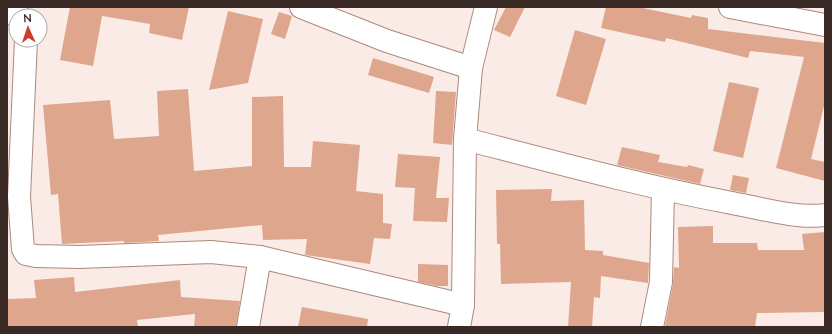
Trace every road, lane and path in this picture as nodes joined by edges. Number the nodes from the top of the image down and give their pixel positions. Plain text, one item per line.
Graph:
1 (301, 7) edge
2 (486, 7) edge
3 (730, 7) edge
4 (825, 25) edge
5 (26, 48) edge
6 (471, 68) junction
7 (465, 139) junction
8 (663, 190) junction
9 (825, 215) edge
10 (260, 257) junction
11 (464, 305) junction
12 (248, 327) edge
13 (459, 327) edge
14 (652, 327) edge

1 - 6 street
2 - 6 street
3 - 4 street
5 - 10 street
6 - 7 street
7 - 8 street
7 - 11 street
8 - 9 street
8 - 14 street
10 - 11 street
10 - 12 street
11 - 13 street

